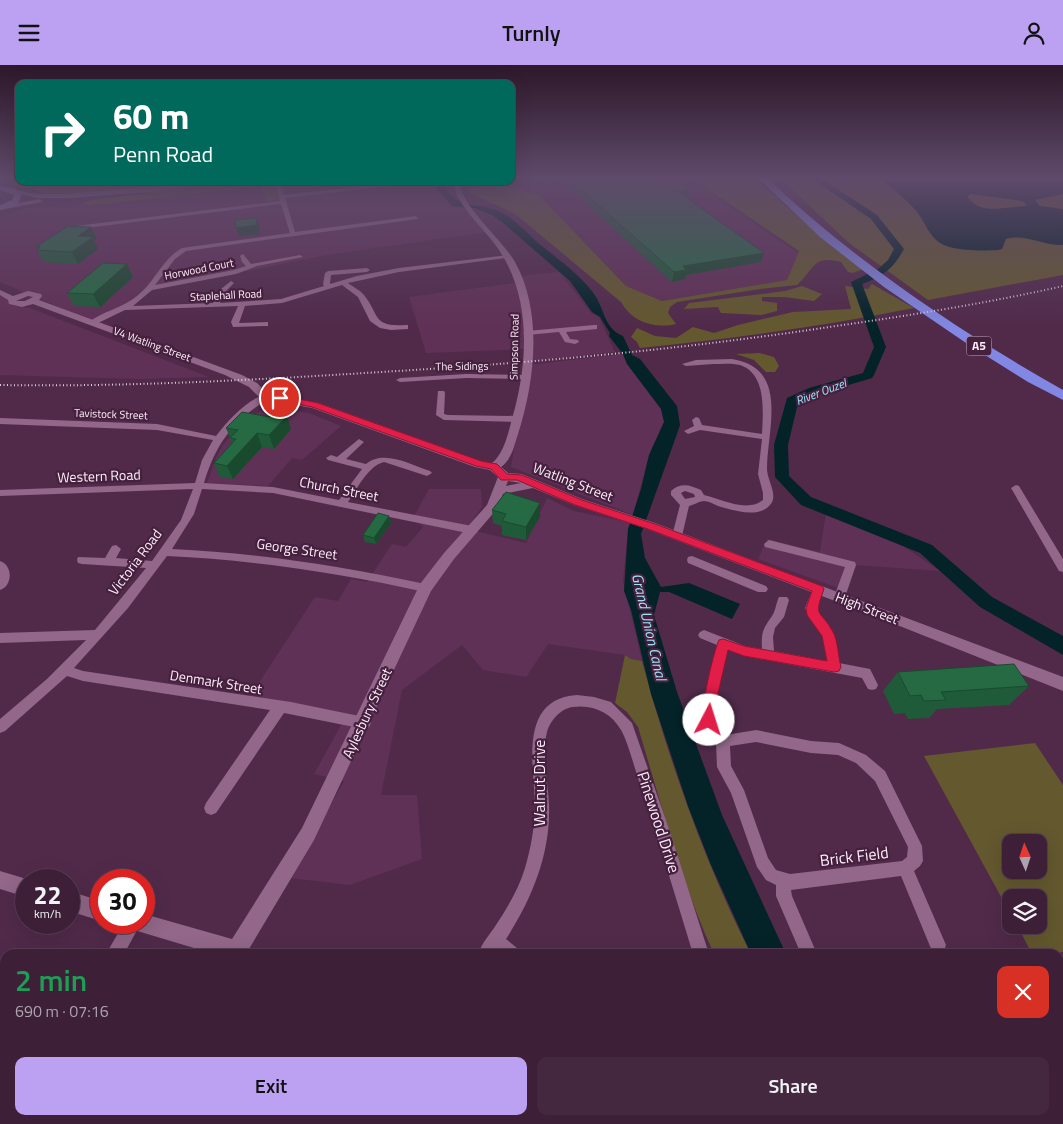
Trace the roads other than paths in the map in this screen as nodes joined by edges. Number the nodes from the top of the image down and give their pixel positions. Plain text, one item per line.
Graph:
1 (291, 227) edge
2 (344, 227) edge
3 (484, 227) edge
4 (816, 227) edge
5 (826, 227) edge
6 (293, 234) junction
7 (506, 255) junction
8 (243, 256) dead end
9 (300, 257) dead end
10 (866, 264) junction
11 (250, 266) junction
12 (399, 270) junction
13 (342, 282) junction
14 (231, 283) dead end
15 (0, 286) edge
16 (329, 287) junction
17 (150, 288) junction
18 (900, 289) junction
19 (0, 292) edge
20 (24, 293) junction
21 (12, 299) junction
22 (33, 301) junction
23 (242, 304) junction
24 (215, 305) junction
25 (122, 308) junction
26 (93, 322) junction
27 (266, 324) dead end
28 (405, 327) dead end
29 (594, 327) dead end
30 (561, 330) junction
31 (527, 333) junction
32 (575, 342) dead end
33 (686, 364) dead end
34 (526, 377) junction
35 (400, 380) dead end
36 (1063, 386) edge
37 (262, 393) junction
38 (441, 393) dead end
39 (1063, 396) edge
40 (517, 419) junction
41 (0, 421) edge
42 (688, 431) dead end
43 (766, 437) junction
44 (219, 439) junction
45 (359, 442) dead end
46 (368, 467) junction
47 (494, 467) junction
48 (427, 473) dead end
49 (502, 484) junction
50 (534, 484) joint
51 (199, 487) junction
52 (1016, 487) dead end
53 (0, 493) edge
54 (700, 497) junction
55 (342, 503) junction
56 (686, 503) junction
57 (630, 519) joint
58 (472, 530) junction
59 (677, 536) junction
60 (769, 544) dead end
61 (116, 549) dead end
62 (162, 552) junction
63 (729, 556) junction
64 (692, 559) dead end
65 (82, 560) dead end
66 (108, 562) junction
67 (0, 565) edge
68 (154, 565) junction
69 (1063, 568) edge
70 (720, 572) junction
71 (0, 586) edge
72 (425, 589) junction
73 (762, 589) dead end
74 (818, 589) junction
75 (840, 597) junction
76 (783, 601) dead end
77 (98, 635) junction
78 (704, 635) dead end
79 (0, 638) edge
80 (723, 644) junction
81 (768, 655) junction
82 (834, 667) junction
83 (65, 670) junction
84 (1063, 684) edge
85 (872, 685) dead end
86 (598, 701) joint
87 (280, 707) junction
88 (364, 723) junction
89 (0, 727) edge
90 (723, 741) junction
91 (211, 808) dead end
92 (905, 868) junction
93 (0, 880) edge
94 (783, 881) junction
95 (15, 885) edge
96 (155, 927) edge
97 (126, 934) edge
98 (938, 945) dead end
99 (490, 947) edge
100 (117, 949) edge
101 (225, 949) edge
102 (237, 949) edge
103 (699, 949) edge
104 (807, 949) edge

1 - 6 street
2 - 6 street
3 - 7 street, Simpson Road
4 - 10 highway, A5
5 - 10 highway, A5
6 - 17 street
7 - 12 street, Staplehall Road
7 - 31 street, Simpson Road
8 - 11 street, Horwood Court
9 - 11 street, Horwood Court
10 - 18 highway, A5
11 - 17 street, Horwood Court
12 - 13 street, Staplehall Road
12 - 16 street, Staplehall Road
13 - 16 street, Staplehall Road
13 - 28 street
14 - 24 street
15 - 20 street
16 - 23 street, Staplehall Road
17 - 25 street
18 - 36 highway, A5
18 - 39 highway, A5
19 - 21 street
20 - 21 street
20 - 22 street
21 - 22 street
22 - 26 street, V4 Watling Street
23 - 24 street, Staplehall Road
23 - 27 street
24 - 25 street, Staplehall Road
25 - 26 street
26 - 37 street, V4 Watling Street
29 - 30 street
30 - 31 street
30 - 32 street
31 - 34 street, Simpson Road
33 - 43 street
34 - 35 street, The Sidings
34 - 40 street, Simpson Road
37 - 44 street, Victoria Road
37 - 47 street
38 - 40 street
40 - 47 street, Simpson Road
41 - 44 street, Tavistock Street
42 - 43 street
43 - 54 street
44 - 51 street, Victoria Road
45 - 46 street
46 - 48 street
46 - 55 street
47 - 49 street
49 - 50 street
49 - 58 street, Aylesbury Street
50 - 57 street, Watling Street
51 - 53 street, Western Road
51 - 55 street, Church Street
51 - 62 street, Victoria Road
52 - 69 street
54 - 56 street
54 - 56 street
55 - 58 street, Church Street
56 - 59 street
57 - 59 street, High Street
58 - 72 street, Aylesbury Street
59 - 63 street, High Street
60 - 75 street
61 - 66 street
62 - 68 street, Victoria Road
62 - 72 street, George Street
63 - 70 street
63 - 74 street, High Street
64 - 70 street
65 - 66 street
66 - 68 street
67 - 71 street
68 - 77 street, Victoria Road
70 - 73 street
72 - 88 street, Aylesbury Street
74 - 75 street, High Street
74 - 82 street
75 - 84 street, High Street
76 - 81 street
77 - 79 street
77 - 83 street, Victoria Road
78 - 80 street
80 - 81 street
80 - 90 street
81 - 82 street
82 - 85 street
83 - 87 street, Denmark Street
83 - 89 street, Victoria Road
86 - 99 street, Walnut Drive
86 - 103 street, Pinewood Drive
87 - 88 street, Denmark Street
87 - 91 street
88 - 102 street, Aylesbury Street
90 - 92 street, Brick Field
90 - 94 street
92 - 94 street, Brick Field
92 - 98 street
93 - 95 street
94 - 104 street
96 - 101 street
97 - 100 street

